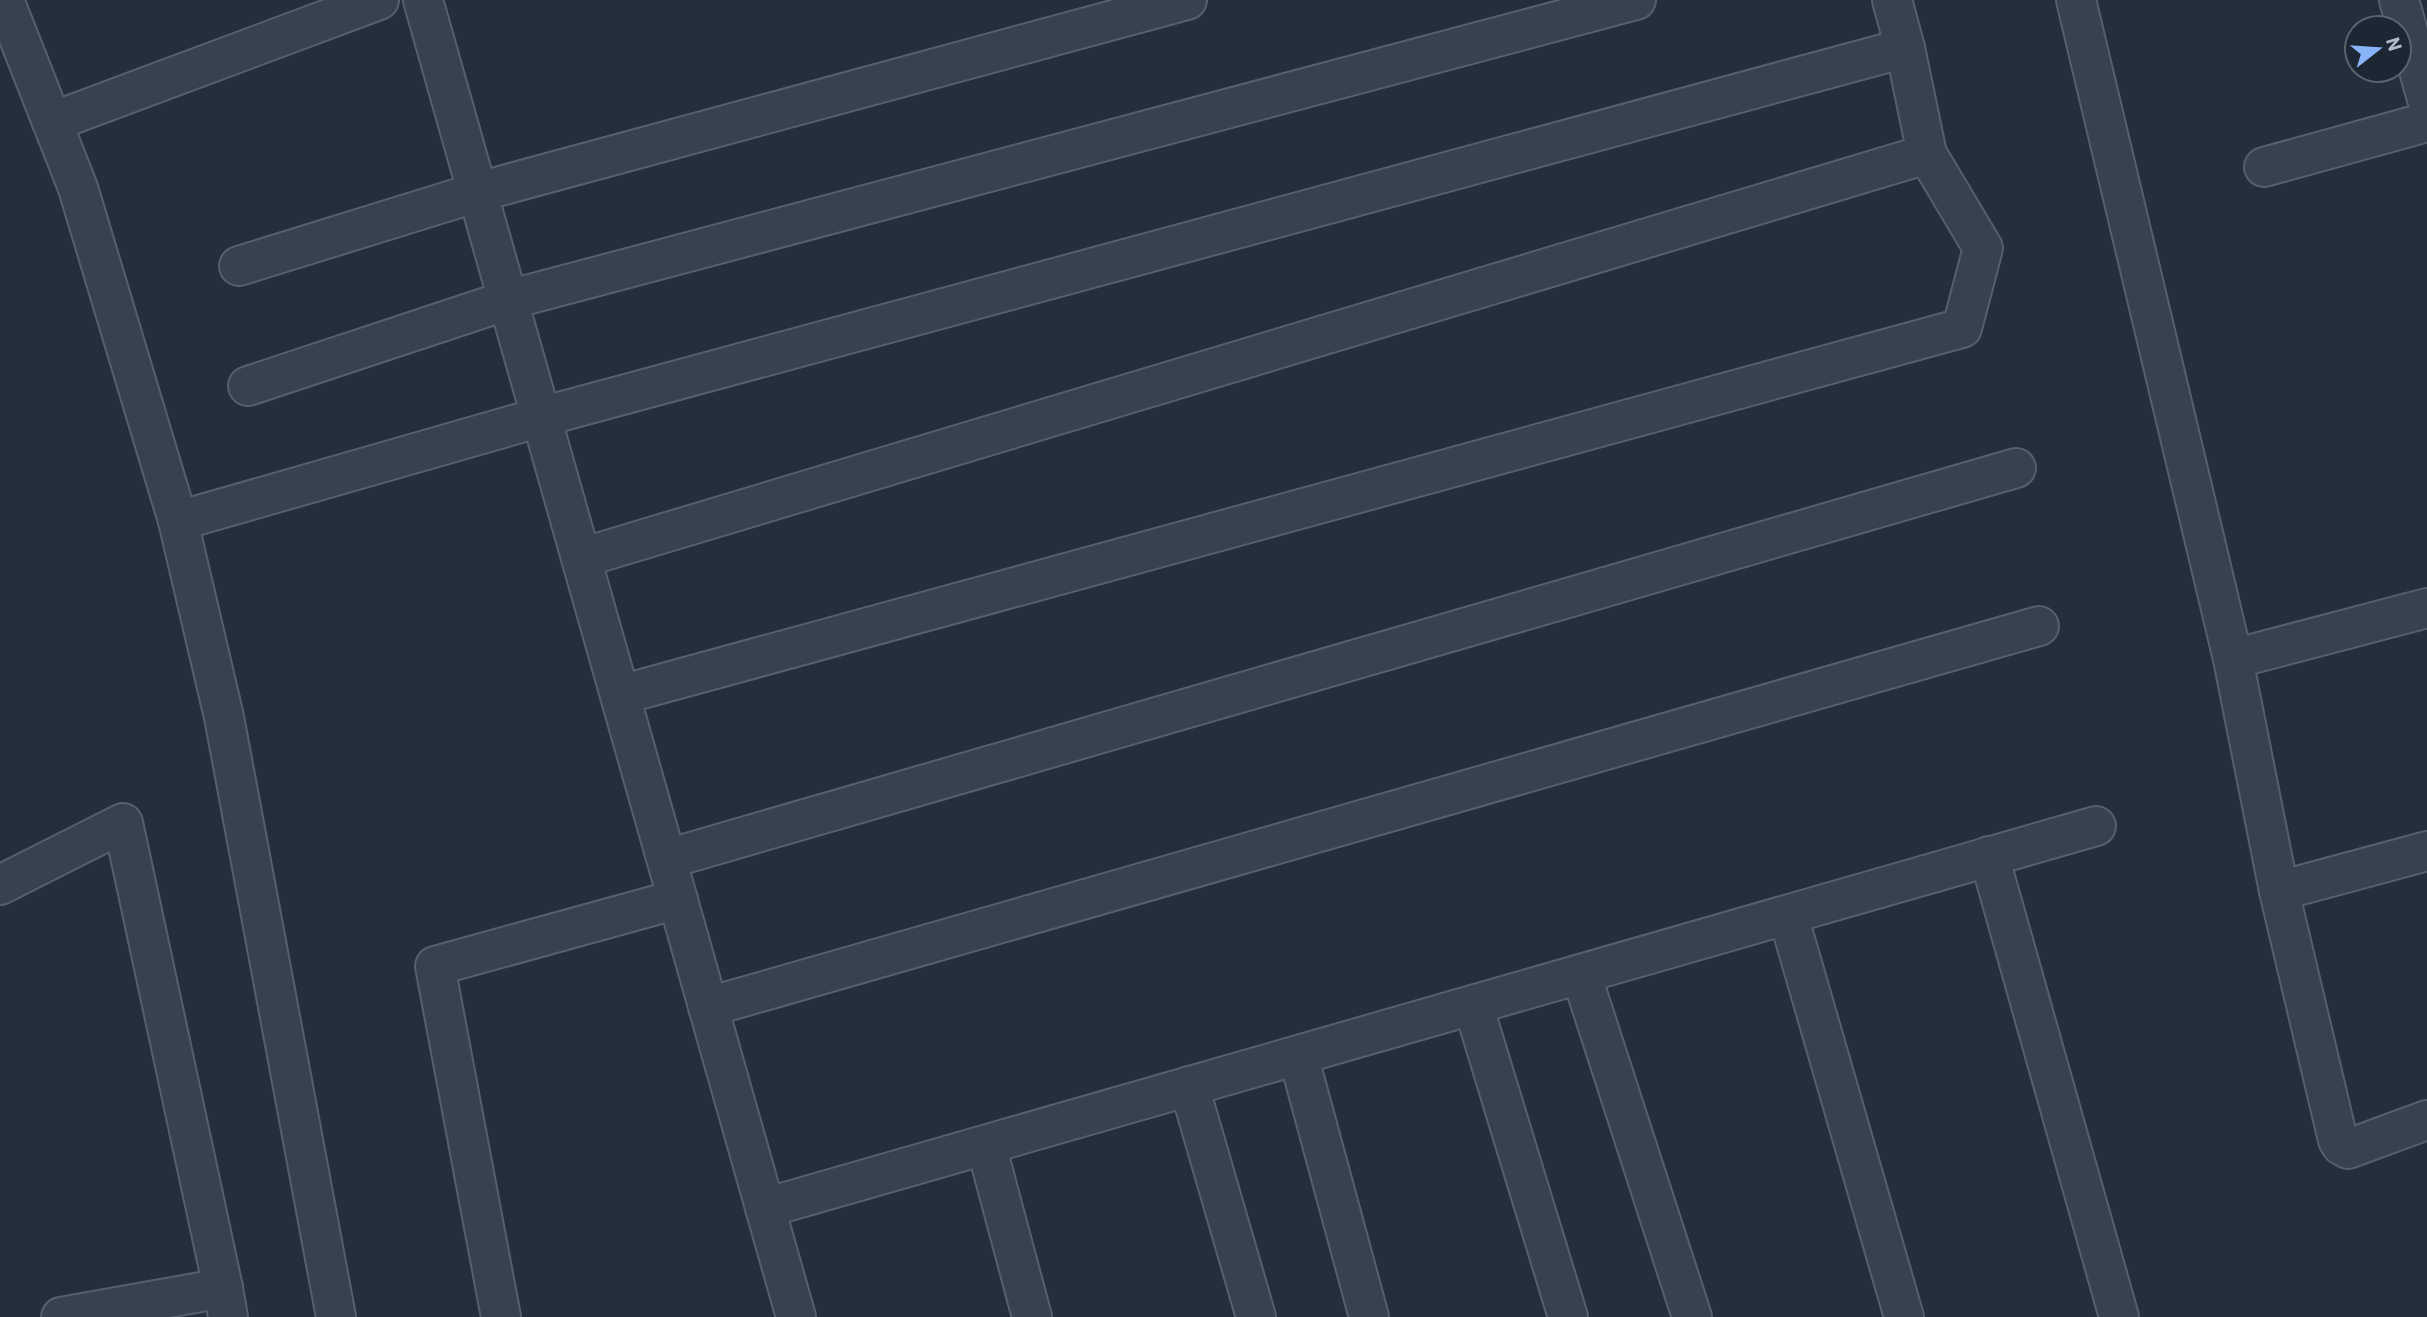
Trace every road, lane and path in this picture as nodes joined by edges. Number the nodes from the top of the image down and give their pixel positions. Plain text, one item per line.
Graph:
1 (4, 0) edge
2 (379, 0) edge
3 (423, 0) edge
4 (1188, 0) edge
5 (1636, 0) edge
6 (1892, 0) edge
7 (2076, 0) edge
8 (2399, 0) edge
9 (1905, 48) junction
10 (2427, 99) edge
11 (52, 122) junction
12 (2427, 122) edge
13 (1927, 153) junction
14 (2264, 167) dead end
15 (478, 192) junction
16 (239, 266) dead end
17 (508, 300) junction
18 (248, 386) dead end
19 (541, 417) junction
20 (2016, 468) dead end
21 (178, 521) junction
22 (581, 558) junction
23 (2427, 608) edge
24 (2039, 626) dead end
25 (2233, 659) junction
26 (620, 695) junction
27 (2096, 826) dead end
28 (2427, 851) edge
29 (1989, 856) junction
30 (667, 859) junction
31 (0, 885) edge
32 (2279, 891) junction
33 (678, 899) junction
34 (1788, 915) junction
35 (1581, 974) junction
36 (1473, 1005) junction
37 (708, 1007) junction
38 (1298, 1055) junction
39 (1189, 1086) junction
40 (2427, 1119) edge
41 (986, 1145) junction
42 (765, 1208) junction
43 (225, 1303) edge
44 (61, 1317) edge
45 (336, 1317) edge
46 (501, 1317) edge
47 (796, 1317) edge
48 (1032, 1317) edge
49 (1256, 1317) edge
50 (1369, 1317) edge
51 (1568, 1317) edge
52 (1692, 1317) edge
53 (1905, 1317) edge
54 (2119, 1317) edge

1 - 11 street
2 - 11 street
3 - 15 street
4 - 15 street
5 - 17 street
6 - 9 street
7 - 25 street
8 - 10 street
9 - 13 street
9 - 19 street
11 - 21 street
12 - 14 street
13 - 22 street
13 - 26 street
15 - 16 street
15 - 17 street
17 - 18 street
17 - 19 street
19 - 21 street
19 - 22 street
20 - 30 street
21 - 45 street
22 - 26 street
23 - 25 street
24 - 37 street
25 - 32 street
26 - 30 street
27 - 29 street
28 - 32 street
29 - 34 street
29 - 54 street
30 - 33 street
31 - 43 street
32 - 40 street
33 - 37 street
33 - 46 street
34 - 35 street
34 - 53 street
35 - 36 street
35 - 52 street
36 - 38 street
36 - 51 street
37 - 42 street
38 - 39 street
38 - 50 street
39 - 41 street
39 - 49 street
41 - 42 street
41 - 48 street
42 - 47 street
43 - 44 street

